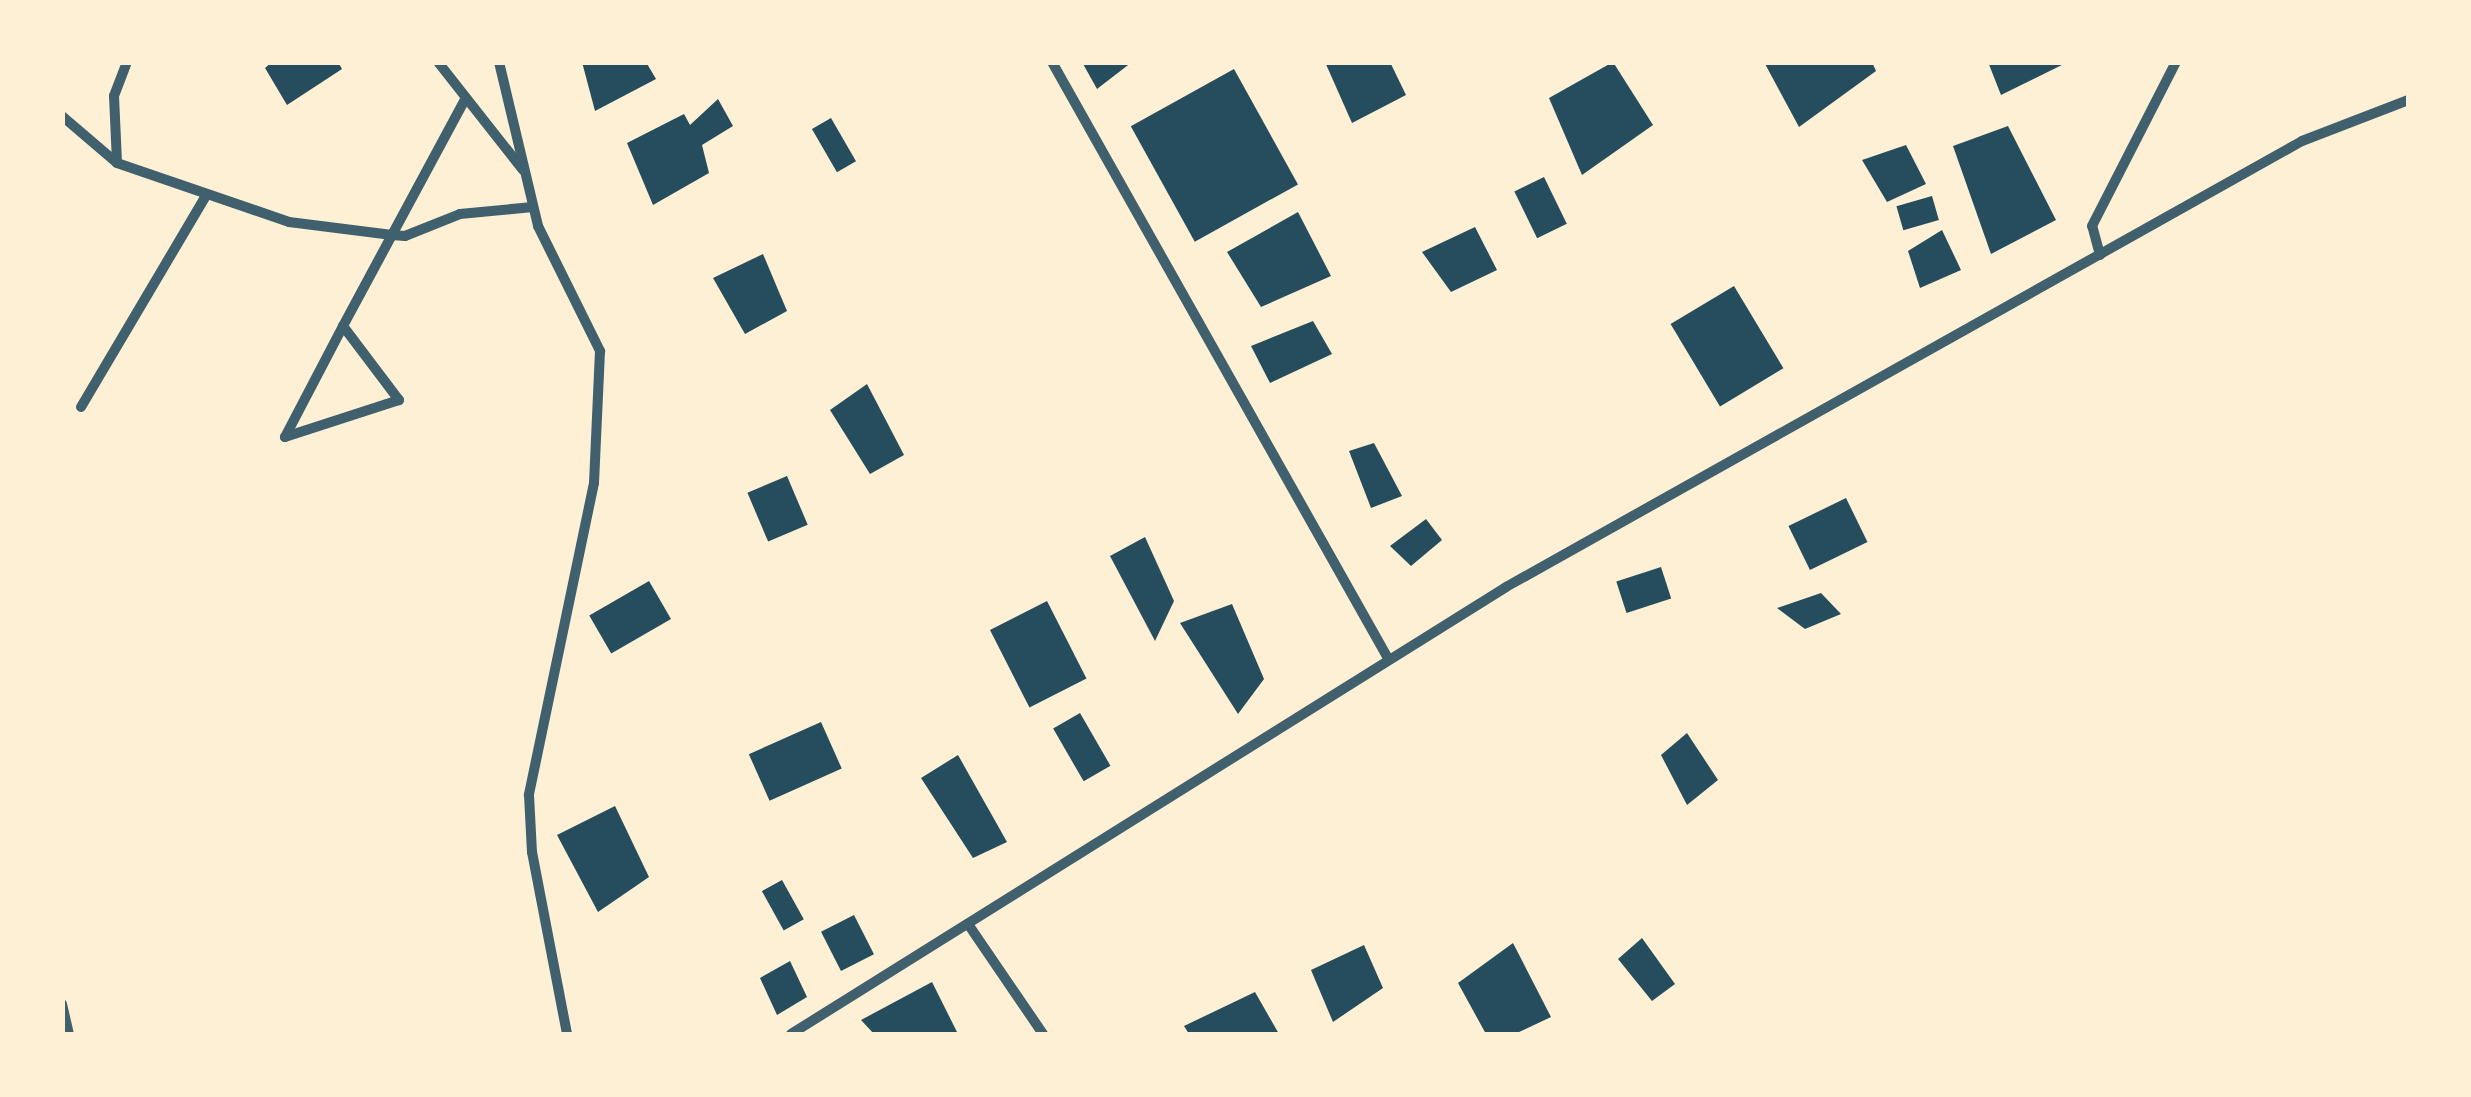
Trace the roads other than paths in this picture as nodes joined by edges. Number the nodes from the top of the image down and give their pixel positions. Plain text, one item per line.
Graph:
1 (127, 62) edge
2 (438, 62) edge
3 (499, 62) edge
4 (1052, 62) edge
5 (2176, 62) edge
6 (465, 99) junction
7 (2408, 100) edge
8 (62, 116) edge
9 (117, 163) junction
10 (524, 170) junction
11 (207, 194) junction
12 (533, 206) junction
13 (392, 235) junction
14 (2100, 255) junction
15 (342, 326) junction
16 (81, 407) dead end
17 (1390, 660) junction
18 (968, 924) junction
19 (62, 1004) edge
20 (69, 1034) edge
21 (567, 1034) edge
22 (791, 1034) edge
23 (1043, 1034) edge

1 - 9 street
2 - 6 street
3 - 10 street
4 - 17 street
5 - 14 street
6 - 10 street
6 - 13 street
7 - 14 street
8 - 9 street
9 - 11 street
10 - 12 street
11 - 13 street
11 - 16 street
12 - 13 street
12 - 21 street
13 - 15 street
14 - 17 street
15 - 15 street
17 - 18 street
18 - 22 street
18 - 23 street
19 - 20 street

